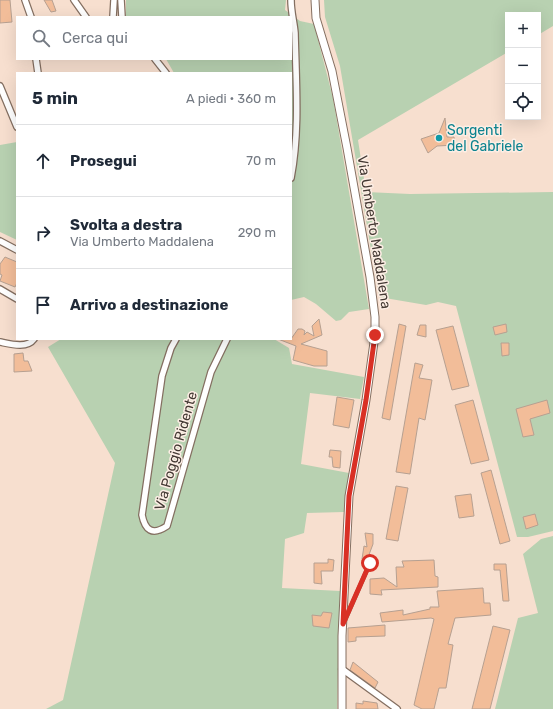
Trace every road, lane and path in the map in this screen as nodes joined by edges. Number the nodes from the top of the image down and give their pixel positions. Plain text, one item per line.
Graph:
1 (25, 0) edge
2 (74, 0) edge
3 (114, 0) edge
4 (121, 0) edge
5 (291, 0) edge
6 (315, 0) edge
7 (31, 16) edge
8 (85, 16) edge
9 (113, 16) edge
10 (122, 16) edge
11 (36, 60) edge
12 (156, 60) edge
13 (38, 72) edge
14 (165, 72) edge
15 (0, 86) edge
16 (16, 125) edge
17 (292, 173) edge
18 (0, 241) edge
19 (16, 249) edge
20 (0, 289) edge
21 (16, 298) edge
22 (33, 340) edge
23 (175, 340) edge
24 (227, 340) edge
25 (0, 342) edge
26 (370, 563) dead end
27 (343, 624) junction
28 (342, 669) junction
29 (342, 709) edge
30 (397, 709) edge

1 - 7 street
2 - 8 street
3 - 9 street
4 - 10 street
5 - 17 street
6 - 27 street, Via Umberto Maddalena
11 - 13 street
12 - 14 street
15 - 16 street
18 - 19 street
20 - 21 street
22 - 25 street
23 - 24 street, Via Poggio Ridente
26 - 27 lane
27 - 28 street, Via Umberto Maddalena
28 - 29 street, Via Umberto Maddalena
28 - 30 street

